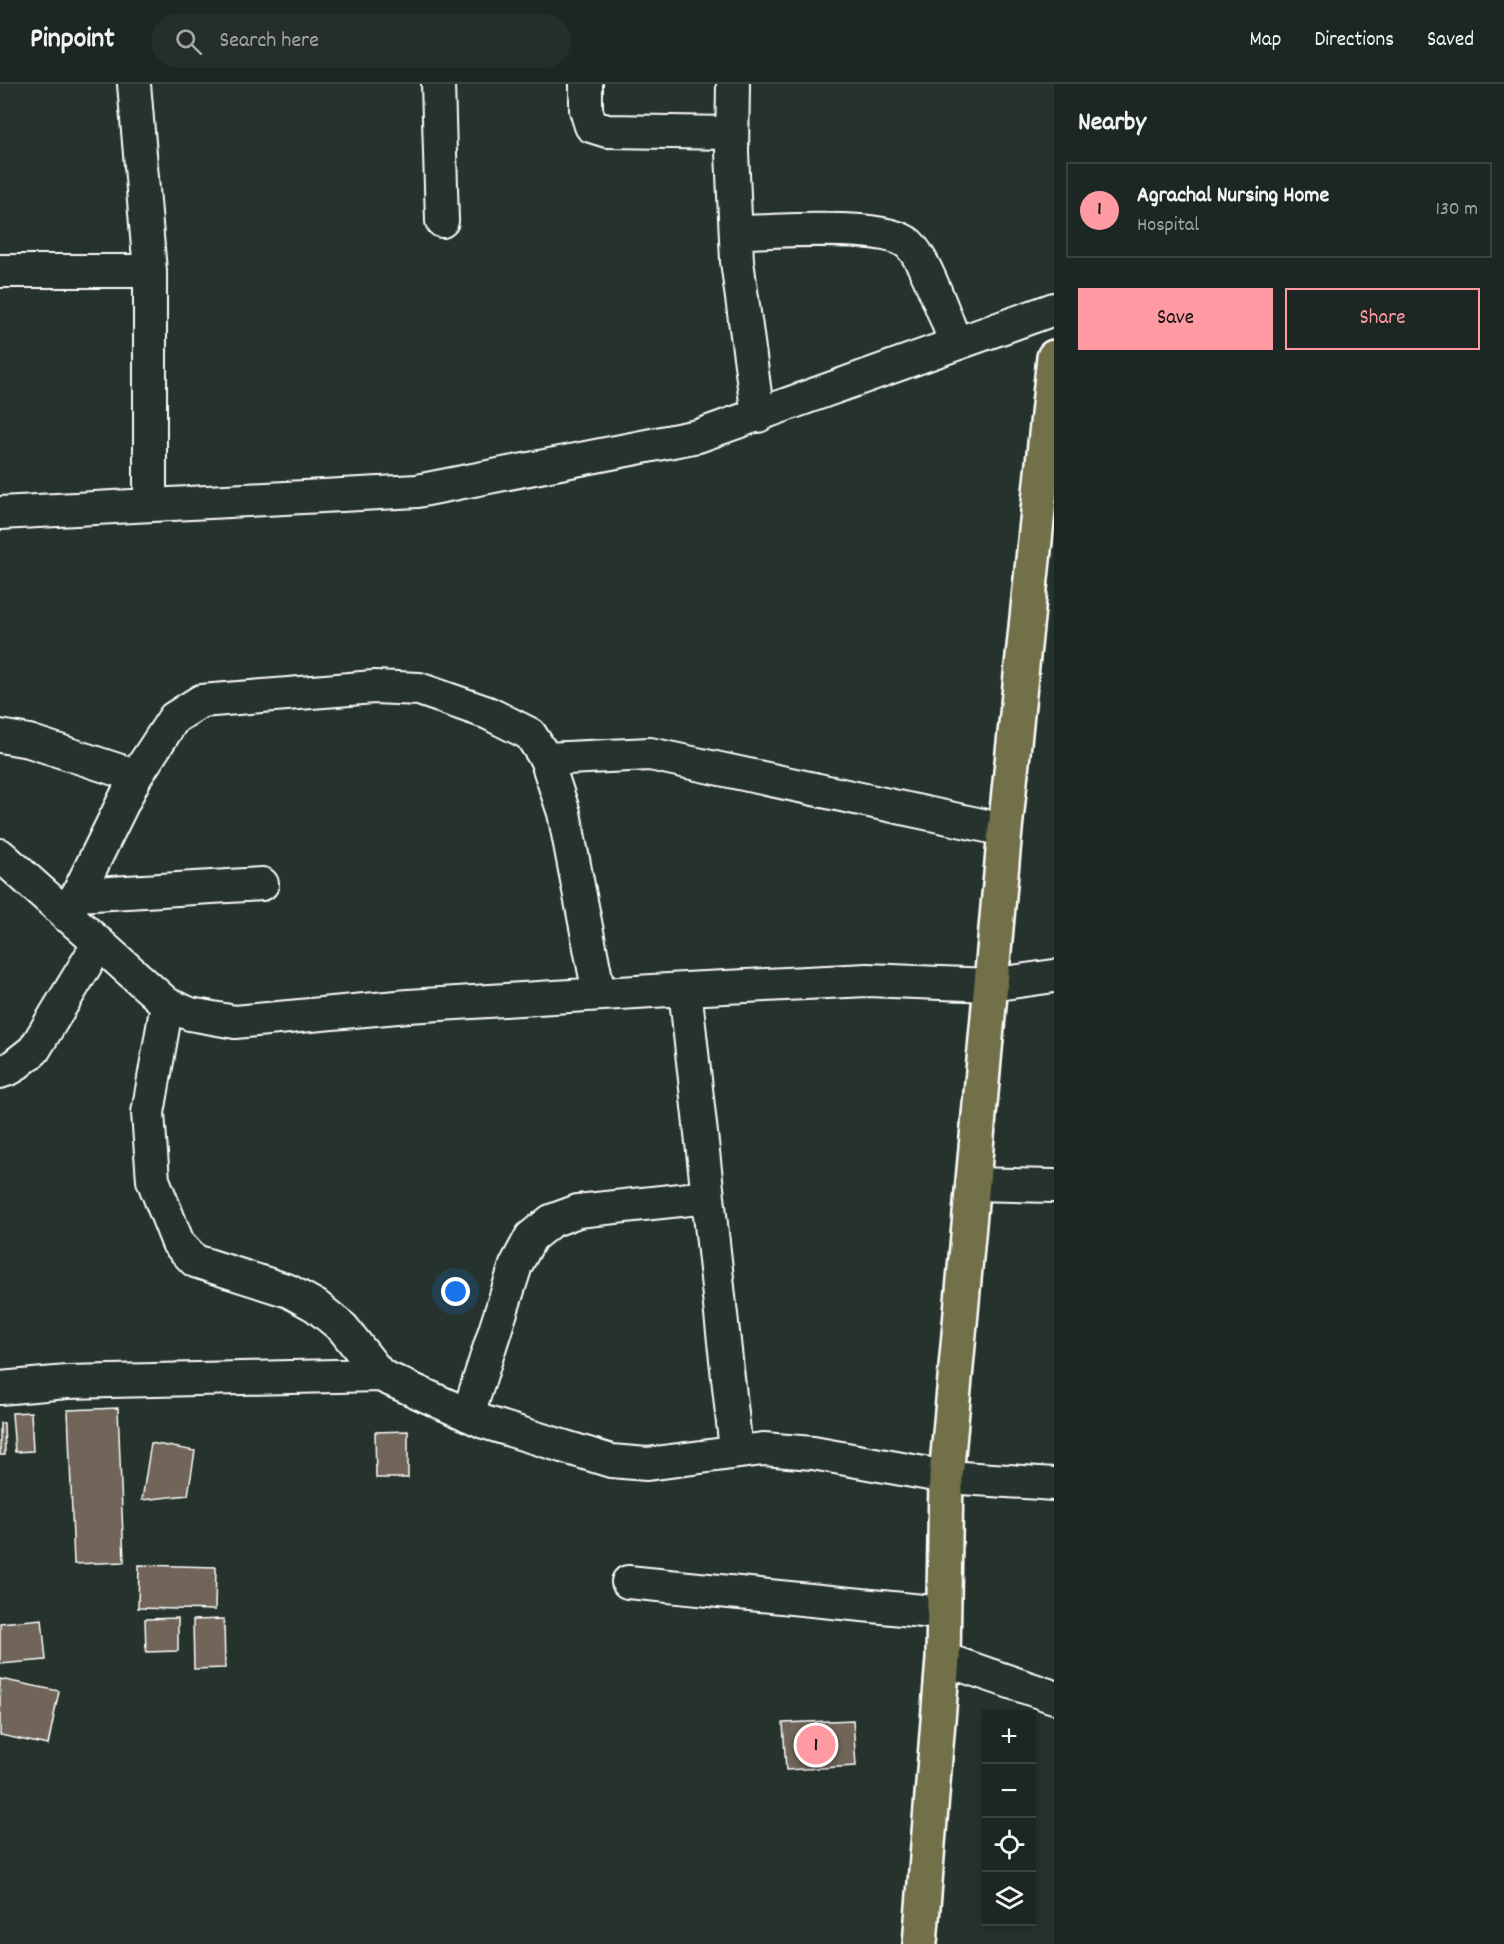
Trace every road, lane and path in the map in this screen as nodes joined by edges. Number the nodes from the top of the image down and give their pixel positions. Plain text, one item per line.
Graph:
1 (134, 84) edge
2 (438, 84) edge
3 (586, 84) edge
4 (733, 84) edge
5 (732, 133) junction
6 (442, 221) dead end
7 (736, 232) junction
8 (0, 271) edge
9 (150, 271) junction
10 (1054, 309) edge
11 (956, 344) junction
12 (1054, 357) edge
13 (758, 416) junction
14 (150, 504) junction
15 (0, 513) edge
16 (0, 736) edge
17 (546, 759) junction
18 (136, 776) junction
19 (1005, 830) junction
20 (0, 855) edge
21 (262, 884) dead end
22 (72, 905) junction
23 (99, 943) junction
24 (1054, 976) edge
25 (990, 985) junction
26 (685, 989) junction
27 (599, 994) junction
28 (167, 1004) junction
29 (0, 1072) edge
30 (972, 1184) junction
31 (1054, 1186) edge
32 (708, 1197) junction
33 (380, 1375) junction
34 (0, 1388) edge
35 (468, 1415) junction
36 (736, 1450) junction
37 (946, 1477) junction
38 (1054, 1484) edge
39 (628, 1582) dead end
40 (943, 1613) junction
41 (943, 1659) junction
42 (1054, 1697) edge
43 (920, 1944) edge

1 - 9 street
2 - 6 street
3 - 5 street
4 - 5 street
5 - 7 street
7 - 11 street
7 - 13 street
8 - 9 street
9 - 14 street
10 - 11 street
11 - 13 street
12 - 19 main road
13 - 14 street
14 - 15 street
16 - 18 street
17 - 18 street
17 - 19 street
17 - 27 street
18 - 22 street
19 - 25 main road
20 - 22 street
21 - 22 street
22 - 23 street
23 - 28 street
23 - 29 street
24 - 25 street
25 - 26 street
25 - 30 main road
26 - 27 street
26 - 32 street
27 - 28 street
28 - 33 street
30 - 31 street
30 - 37 main road
32 - 35 street
32 - 36 street
33 - 34 street
33 - 35 street
35 - 36 street
36 - 37 street
37 - 38 street
37 - 40 main road
39 - 40 street
40 - 41 main road
41 - 42 street
41 - 43 main road

